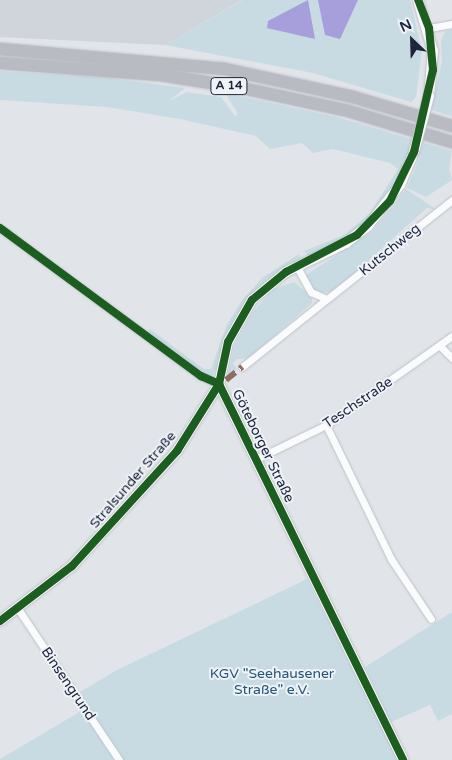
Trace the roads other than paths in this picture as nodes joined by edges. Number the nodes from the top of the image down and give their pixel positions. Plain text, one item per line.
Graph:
1 (418, 0) edge
2 (452, 24) edge
3 (429, 28) junction
4 (0, 49) edge
5 (0, 63) edge
6 (452, 126) edge
7 (452, 142) edge
8 (452, 200) edge
9 (0, 228) edge
10 (296, 267) junction
11 (328, 298) junction
12 (452, 336) edge
13 (440, 346) junction
14 (452, 358) edge
15 (242, 367) dead end
16 (219, 384) junction
17 (326, 425) junction
18 (256, 459) junction
19 (18, 609) junction
20 (431, 619) dead end
21 (0, 620) edge
22 (119, 760) edge
23 (403, 760) edge

1 - 3 street, Stralsunder Straße
2 - 3 street
3 - 10 street, Stralsunder Straße, bridge
4 - 6 highway, A 14
5 - 7 highway, A 14
8 - 11 street, Kutschweg
9 - 16 street, Göteborger Straße
10 - 11 street
10 - 16 street, Stralsunder Straße
11 - 15 street, Kutschweg
12 - 13 street, Teschstraße
13 - 14 street
13 - 17 street, Teschstraße
16 - 18 street, Göteborger Straße
16 - 19 street, Stralsunder Straße
17 - 18 street, Teschstraße
17 - 20 street
18 - 23 street, Göteborger Straße
19 - 21 street, Stralsunder Straße
19 - 22 street, Binsengrund

